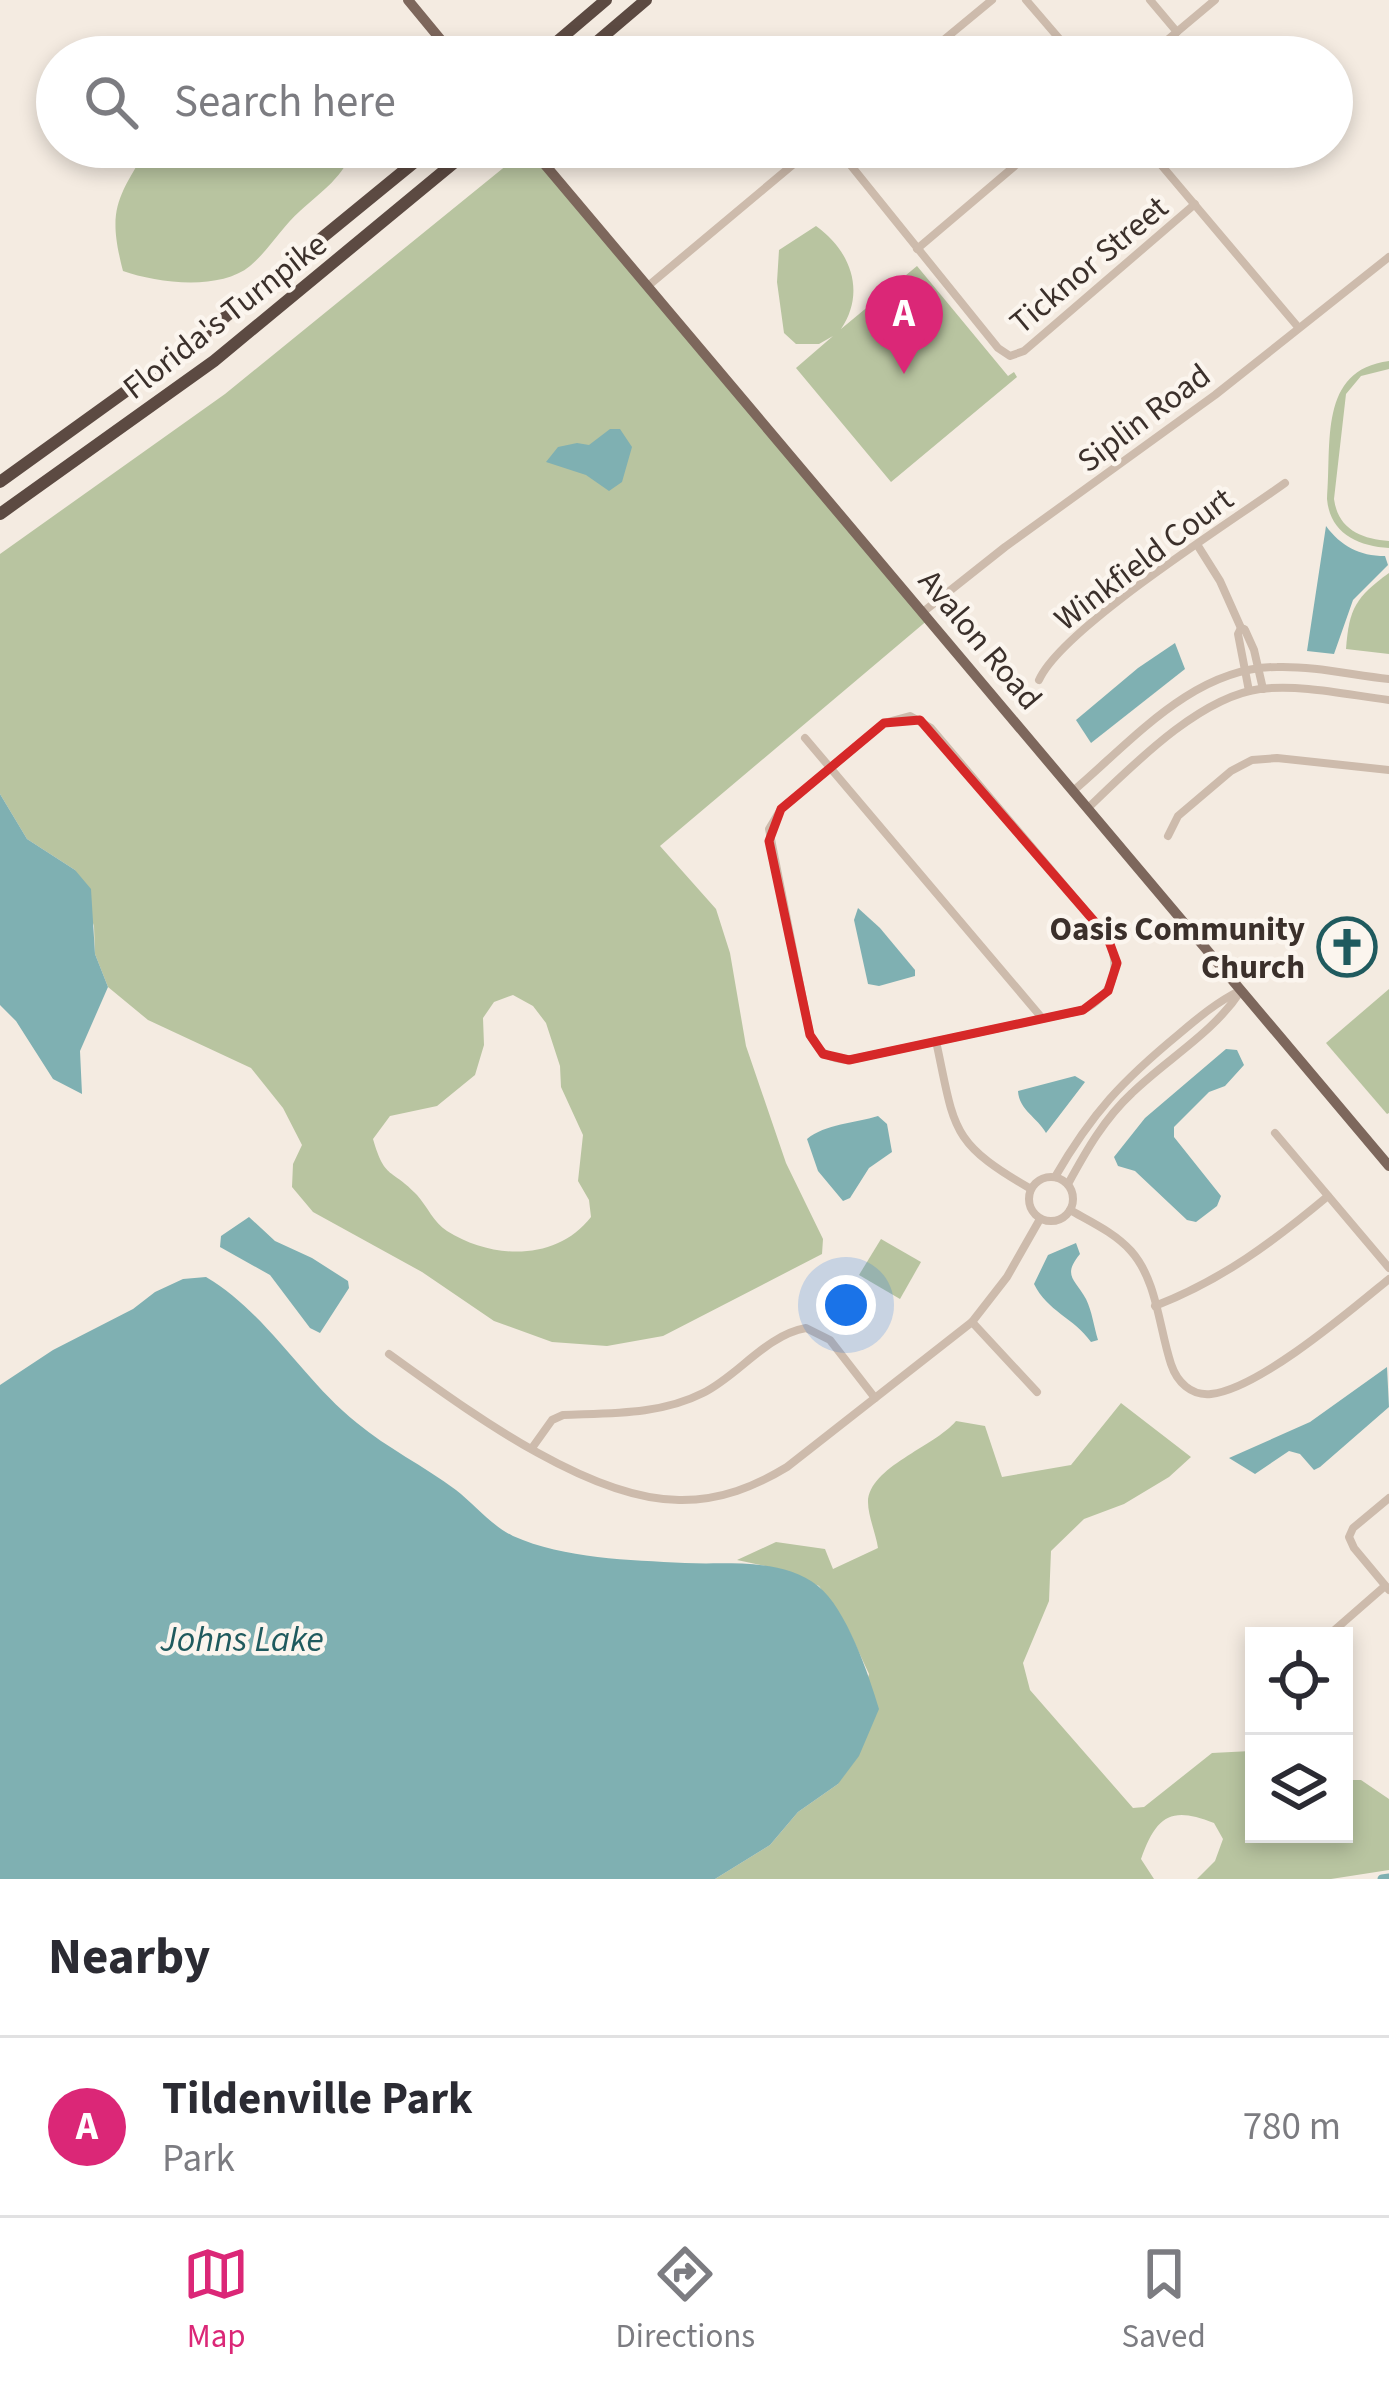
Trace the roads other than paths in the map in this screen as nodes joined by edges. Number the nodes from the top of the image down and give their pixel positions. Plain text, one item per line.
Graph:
1 (408, 0) edge
2 (606, 0) edge
3 (646, 0) edge
4 (992, 0) edge
5 (1026, 0) edge
6 (1150, 0) edge
7 (1215, 0) edge
8 (1177, 32) junction
9 (438, 36) edge
10 (563, 36) edge
11 (604, 36) edge
12 (948, 36) edge
13 (1057, 36) edge
14 (1172, 36) edge
15 (407, 168) edge
16 (447, 168) edge
17 (548, 168) edge
18 (789, 168) edge
19 (853, 168) edge
20 (1012, 168) edge
21 (1164, 168) edge
22 (1195, 204) junction
23 (917, 249) junction
24 (1389, 257) edge
25 (648, 286) junction
26 (1298, 327) junction
27 (0, 482) edge
28 (1285, 483) dead end
29 (0, 514) edge
30 (1198, 546) junction
31 (923, 612) junction
32 (1253, 669) junction
33 (1389, 679) edge
34 (1039, 680) dead end
35 (1263, 689) junction
36 (1249, 691) junction
37 (1389, 700) edge
38 (805, 738) dead end
39 (830, 768) junction
40 (1389, 770) edge
41 (1073, 791) junction
42 (1088, 808) junction
43 (1168, 836) dead end
44 (1241, 990) junction
45 (1042, 1018) junction
46 (935, 1041) junction
47 (1142, 1065) junction
48 (1151, 1076) junction
49 (1275, 1133) dead end
50 (1389, 1166) edge
51 (1055, 1177) junction
52 (1068, 1184) junction
53 (1031, 1189) junction
54 (1328, 1196) junction
55 (1070, 1210) junction
56 (1040, 1219) junction
57 (1389, 1268) edge
58 (1389, 1279) edge
59 (1155, 1306) junction
60 (972, 1322) junction
61 (389, 1354) dead end
62 (1037, 1392) dead end
63 (874, 1398) junction
64 (532, 1448) junction
65 (1389, 1498) edge
66 (1387, 1588) edge
67 (1339, 1627) edge

1 - 9 main road
2 - 10 highway
3 - 11 highway
4 - 12 street
5 - 13 street
6 - 8 street
7 - 8 street
8 - 14 street
15 - 27 highway, Florida's Turnpike
16 - 29 highway, Florida's Turnpike
17 - 25 main road, Avalon Road
18 - 25 street
19 - 23 street
20 - 23 street
21 - 22 street
22 - 23 street, Ticknor Street
22 - 26 street
24 - 26 street, Siplin Road
25 - 31 main road, Avalon Road
26 - 31 street, Siplin Road
28 - 30 street, Winkfield Court
30 - 32 street
30 - 34 street, Winkfield Court
31 - 41 main road, Avalon Road
32 - 33 street
32 - 35 street
32 - 36 street
32 - 41 street
35 - 36 street
35 - 37 street
36 - 42 street
38 - 39 street
39 - 45 street
39 - 45 street
39 - 46 street
40 - 43 street
41 - 42 main road, Avalon Road
42 - 44 main road, Avalon Road
44 - 47 street
44 - 48 street
44 - 50 main road, Avalon Road
45 - 46 street
46 - 53 street
47 - 48 street
47 - 51 street
48 - 52 street
49 - 54 street
51 - 52 street
51 - 53 street
52 - 55 street
53 - 56 street
54 - 57 street
54 - 59 street
55 - 56 street
55 - 59 street
56 - 60 street
58 - 59 street
60 - 62 street
60 - 63 street
61 - 64 street
63 - 64 street
63 - 64 street
65 - 66 street
66 - 67 street

